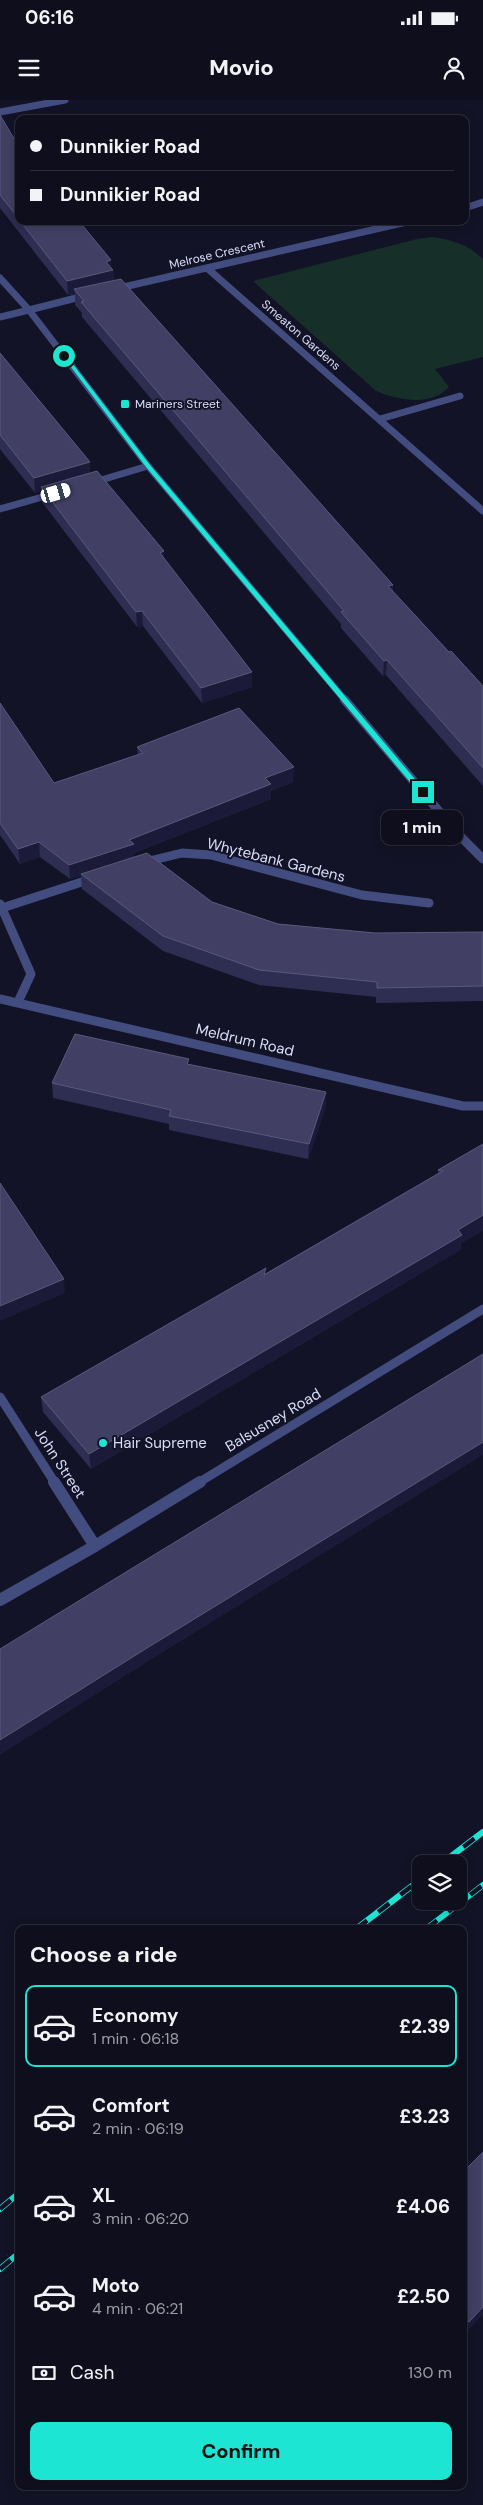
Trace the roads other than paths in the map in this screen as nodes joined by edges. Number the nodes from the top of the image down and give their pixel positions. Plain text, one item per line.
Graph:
1 (65, 100) edge
2 (0, 112) edge
3 (483, 202) edge
4 (469, 207) edge
5 (395, 225) edge
6 (207, 268) junction
7 (0, 278) edge
8 (110, 290) edge
9 (92, 294) edge
10 (29, 310) junction
11 (0, 317) edge
12 (460, 396) dead end
13 (380, 419) junction
14 (148, 466) junction
15 (83, 485) edge
16 (65, 490) edge
17 (0, 509) edge
18 (483, 511) edge
19 (483, 859) edge
20 (132, 866) edge
21 (104, 875) edge
22 (430, 903) dead end
23 (1, 906) edge
24 (0, 999) edge
25 (18, 1002) junction
26 (463, 1106) junction
27 (483, 1106) edge
28 (483, 1110) edge
29 (483, 1309) edge
30 (0, 1398) edge
31 (95, 1546) junction
32 (0, 1600) edge

1 - 2 street
3 - 4 street
5 - 6 street, Melrose Crescent
6 - 8 street, Melrose Crescent
6 - 13 street, Smeaton Gardens
7 - 10 street
9 - 10 street
10 - 11 street
10 - 14 street
12 - 13 street
13 - 18 street, Smeaton Gardens
14 - 15 street
14 - 19 street
16 - 17 street
20 - 22 street, Whytebank Gardens
21 - 23 street
23 - 25 street
24 - 25 street, Meldrum Road
25 - 26 street, Meldrum Road
26 - 27 street, Meldrum Road
26 - 28 street
29 - 31 street, Balsusney Road
30 - 31 street, John Street
31 - 32 street, Balsusney Road

